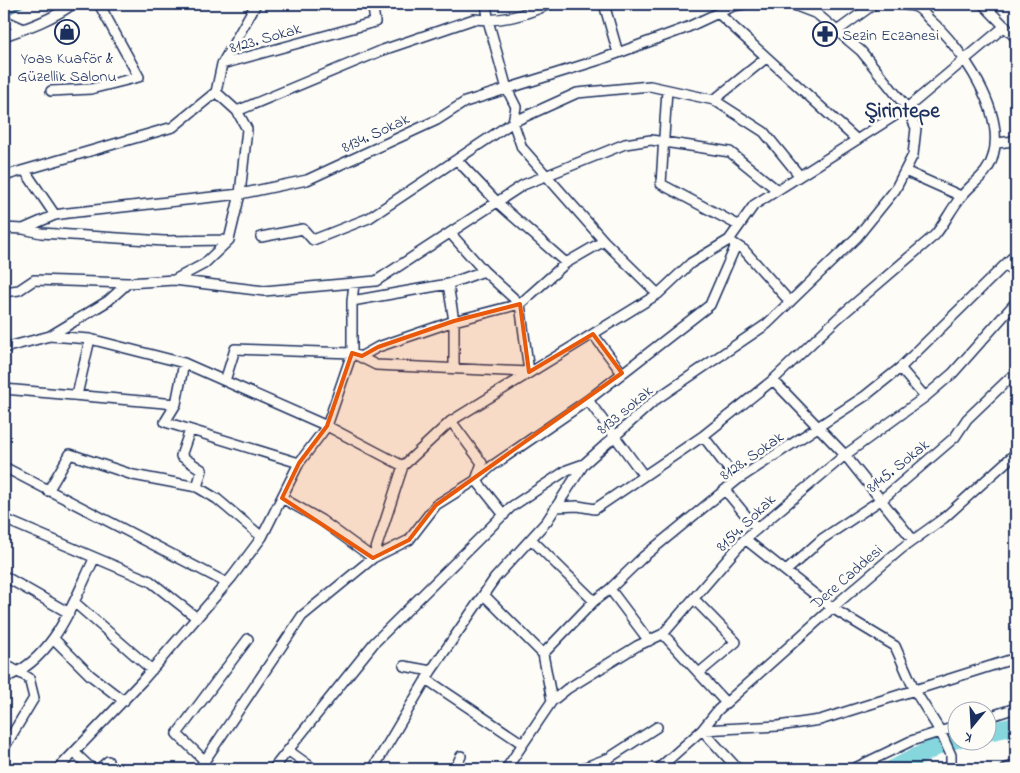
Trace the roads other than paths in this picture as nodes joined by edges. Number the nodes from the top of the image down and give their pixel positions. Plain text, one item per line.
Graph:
1 (73, 4) edge
2 (99, 4) edge
3 (256, 4) edge
4 (387, 4) edge
5 (486, 4) edge
6 (550, 4) edge
7 (604, 4) edge
8 (744, 4) edge
9 (791, 4) edge
10 (874, 4) edge
11 (897, 4) edge
12 (983, 4) edge
13 (373, 6) edge
14 (718, 13) junction
15 (4, 20) edge
16 (488, 21) junction
17 (1005, 26) junction
18 (24, 29) junction
19 (837, 31) junction
20 (4, 36) edge
21 (1016, 38) edge
22 (618, 53) junction
23 (766, 58) junction
24 (964, 60) junction
25 (222, 64) junction
26 (507, 89) junction
27 (51, 90) dead end
28 (667, 90) junction
29 (216, 92) junction
30 (714, 100) junction
31 (908, 108) junction
32 (237, 112) junction
33 (513, 122) junction
34 (1016, 136) edge
35 (662, 140) junction
36 (857, 140) junction
37 (1007, 142) junction
38 (996, 143) junction
39 (1016, 149) edge
40 (458, 160) junction
41 (905, 171) junction
42 (25, 172) junction
43 (799, 175) junction
44 (4, 176) edge
45 (548, 176) junction
46 (777, 190) junction
47 (240, 194) junction
48 (961, 196) junction
49 (498, 203) junction
50 (55, 215) junction
51 (738, 225) junction
52 (4, 228) edge
53 (23, 229) junction
54 (451, 234) junction
55 (261, 237) dead end
56 (229, 240) junction
57 (604, 241) junction
58 (732, 242) junction
59 (1016, 254) edge
60 (566, 263) junction
61 (1007, 265) junction
62 (484, 270) junction
63 (1016, 276) edge
64 (174, 280) junction
65 (128, 283) junction
66 (354, 284) junction
67 (448, 284) junction
68 (4, 292) edge
69 (658, 294) junction
70 (352, 300) junction
71 (790, 302) junction
72 (1016, 302) edge
73 (520, 304) junction
74 (454, 322) junction
75 (593, 334) junction
76 (50, 336) junction
77 (90, 339) junction
78 (4, 348) edge
79 (352, 352) junction
80 (362, 356) junction
81 (184, 363) junction
82 (454, 368) junction
83 (900, 368) junction
84 (529, 372) junction
85 (1016, 372) edge
86 (622, 373) junction
87 (773, 380) junction
88 (225, 381) junction
89 (4, 389) edge
90 (77, 395) junction
91 (925, 397) junction
92 (588, 400) junction
93 (176, 404) junction
94 (451, 420) junction
95 (327, 426) junction
96 (818, 427) junction
97 (190, 430) junction
98 (614, 436) junction
99 (703, 436) junction
100 (1016, 453) edge
101 (845, 454) junction
102 (299, 463) junction
103 (584, 464) junction
104 (403, 466) junction
105 (4, 467) edge
106 (644, 476) junction
107 (476, 480) junction
108 (737, 480) junction
109 (197, 487) junction
110 (48, 491) junction
111 (726, 491) junction
112 (282, 498) junction
113 (880, 500) junction
114 (556, 507) junction
115 (504, 515) junction
116 (4, 519) edge
117 (757, 529) junction
118 (262, 538) junction
119 (744, 539) junction
120 (532, 540) junction
121 (912, 540) junction
122 (373, 558) junction
123 (94, 559) junction
124 (786, 572) junction
125 (4, 576) edge
126 (228, 583) junction
127 (610, 589) junction
128 (484, 595) junction
129 (694, 599) junction
130 (594, 601) junction
131 (74, 602) junction
132 (832, 608) junction
133 (69, 613) junction
134 (197, 618) junction
135 (662, 634) junction
136 (54, 638) junction
137 (248, 639) dead end
138 (649, 641) junction
139 (543, 654) junction
140 (1016, 658) edge
141 (4, 664) edge
142 (404, 666) dead end
143 (152, 670) junction
144 (431, 670) junction
145 (20, 672) junction
146 (699, 673) junction
147 (4, 678) edge
148 (426, 679) junction
149 (915, 691) junction
150 (124, 701) junction
151 (552, 701) junction
152 (726, 702) junction
153 (1016, 708) edge
154 (998, 714) edge
155 (657, 728) dead end
156 (702, 730) junction
157 (948, 730) edge
158 (941, 732) junction
159 (523, 744) junction
160 (4, 748) edge
161 (289, 751) junction
162 (75, 753) junction
163 (461, 756) dead end
164 (108, 761) dead end
165 (205, 761) junction
166 (1016, 765) edge
167 (58, 769) edge
168 (92, 769) edge
169 (99, 769) edge
170 (199, 769) edge
171 (272, 769) edge
172 (314, 769) edge
173 (373, 769) edge
174 (454, 769) edge
175 (506, 769) edge
176 (580, 769) edge
177 (658, 769) edge
178 (738, 769) edge
179 (853, 769) edge
180 (951, 769) edge
181 (1005, 769) edge

1 - 18 street
2 - 27 street
3 - 25 street
4 - 13 street, 8123. Sokak
5 - 16 street
6 - 16 street
7 - 22 street
8 - 14 street, 8134. Sokak
9 - 19 street
10 - 19 street
11 - 24 street
12 - 17 street
13 - 25 street, 8123. Sokak
14 - 22 street, 8134. Sokak
14 - 23 street
15 - 18 street
16 - 26 street
16 - 32 street
17 - 21 street
17 - 24 street
18 - 20 street
19 - 31 street
22 - 26 street, 8134. Sokak
23 - 30 street
23 - 36 street
24 - 31 street
24 - 38 street
25 - 29 street
26 - 33 street
26 - 47 street, 8134. Sokak
28 - 30 street
28 - 33 street
28 - 35 street
29 - 32 street
29 - 42 street
30 - 43 street
31 - 36 street
31 - 41 street, 8133 sokak
32 - 47 street
33 - 40 street
33 - 45 street
34 - 37 street
35 - 45 street
35 - 46 street
35 - 51 street
36 - 43 street
37 - 38 street
37 - 39 street
38 - 48 street
40 - 49 street
40 - 55 street
41 - 48 street
41 - 71 street, 8133 sokak
42 - 44 street
42 - 50 street
43 - 46 street
45 - 49 street
45 - 57 street
46 - 51 street
47 - 50 street, 8134. Sokak
47 - 56 street
48 - 87 street
49 - 54 street
49 - 60 street
50 - 53 street, 8134. Sokak
51 - 58 street
52 - 53 street, 8134. Sokak
53 - 56 street
54 - 62 street
54 - 66 street
56 - 64 street
57 - 60 street
57 - 69 street
58 - 69 street
58 - 71 street
58 - 86 street
59 - 61 street, 8128. Sokak
60 - 73 street
61 - 63 street
61 - 83 street, 8128. Sokak
62 - 67 street
62 - 73 street
64 - 65 street
64 - 66 street
65 - 68 street
65 - 76 street
66 - 70 street
67 - 70 street
67 - 74 street
69 - 75 street
70 - 79 street
71 - 98 street, 8133 sokak
72 - 91 street, 8154. Sokak
73 - 74 street
73 - 84 street
74 - 80 street
74 - 82 street
75 - 84 street
75 - 86 street
76 - 77 street
76 - 78 street
77 - 81 street
77 - 90 street
79 - 80 street
79 - 88 street
79 - 95 street
80 - 82 street
81 - 88 street
81 - 93 street
82 - 84 street
83 - 91 street
83 - 96 street, 8128. Sokak
84 - 94 street
85 - 113 street, 8145. Sokak
86 - 92 street
87 - 96 street
87 - 99 street
88 - 95 street
89 - 90 street
90 - 93 street
91 - 101 street, 8154. Sokak
92 - 98 street
92 - 107 street
93 - 97 street
94 - 104 street
94 - 107 street
95 - 102 street
95 - 104 street
96 - 101 street
96 - 108 street, 8128. Sokak
97 - 102 street
97 - 109 street
98 - 103 street, 8133 sokak
98 - 106 street
99 - 106 street
99 - 108 street
100 - 121 street, Dere Caddesi
101 - 113 street
101 - 117 street, 8154. Sokak
102 - 112 street
103 - 114 street, 8133 sokak
103 - 115 street
104 - 122 street
105 - 110 street
106 - 114 street
107 - 115 street
107 - 122 street
108 - 111 street, 8128. Sokak
109 - 110 street
109 - 118 street
110 - 126 street
111 - 117 street
111 - 127 street, 8128. Sokak
112 - 118 street
112 - 122 street
113 - 121 street
113 - 124 street, 8145. Sokak
114 - 120 street, 8133 sokak
115 - 161 street
116 - 123 street
117 - 119 street, 8154. Sokak
118 - 126 street
119 - 124 street
119 - 129 street, 8154. Sokak
120 - 128 street, 8133 sokak
120 - 130 street
121 - 132 street, Dere Caddesi
122 - 165 street
123 - 131 street
123 - 134 street
124 - 132 street
125 - 133 street
126 - 134 street
127 - 130 street, 8128. Sokak
127 - 138 street
128 - 139 street
128 - 144 street, 8133 sokak
129 - 135 street, 8154. Sokak
129 - 146 street
130 - 139 street, 8128. Sokak
131 - 133 street
131 - 143 street
132 - 149 street
132 - 152 street, Dere Caddesi
133 - 136 street
134 - 143 street
135 - 138 street, 8154. Sokak
135 - 146 street
136 - 145 street
136 - 150 street
137 - 165 street
138 - 151 street, 8154. Sokak
139 - 151 street
140 - 149 street
141 - 145 street
142 - 144 street
143 - 150 street
144 - 148 street, 8133 sokak
145 - 147 street
145 - 160 street
146 - 152 street
148 - 159 street
148 - 173 street, 8133 sokak
149 - 156 street
149 - 158 street
150 - 162 street
151 - 159 street, 8154. Sokak
152 - 156 street, Dere Caddesi
153 - 154 street
155 - 176 street
156 - 177 street, Dere Caddesi
156 - 178 street
157 - 158 street
158 - 179 street
158 - 180 street
159 - 175 street, 8154. Sokak
161 - 171 street
161 - 172 street
162 - 167 street
162 - 168 street
163 - 174 street
164 - 169 street
165 - 170 street
166 - 181 street

